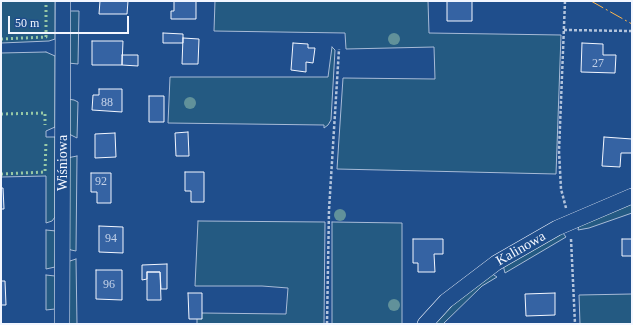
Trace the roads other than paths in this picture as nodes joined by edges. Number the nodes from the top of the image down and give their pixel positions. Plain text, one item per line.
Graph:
1 (63, 1) edge
2 (632, 196) edge
3 (62, 324) edge
4 (425, 324) edge

1 - 3 street, Wiśniowa
2 - 4 street, Kalinowa

